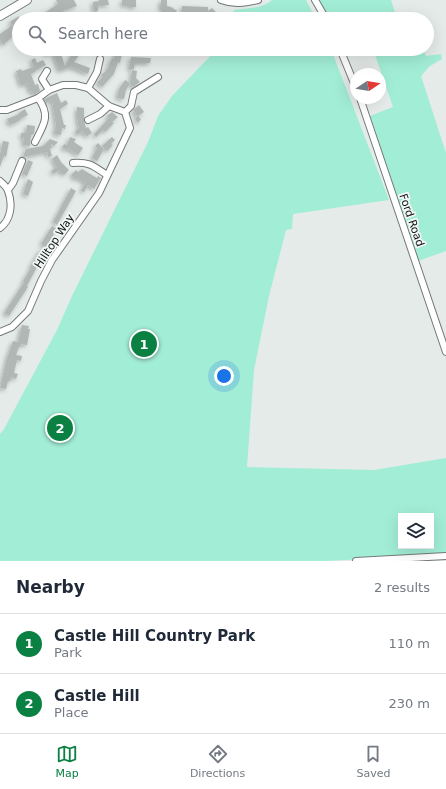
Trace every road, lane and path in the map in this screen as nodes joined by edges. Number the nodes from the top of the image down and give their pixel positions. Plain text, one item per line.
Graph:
1 (27, 0) edge
2 (221, 0) edge
3 (258, 0) edge
4 (315, 0) edge
5 (322, 12) edge
6 (0, 16) edge
7 (343, 56) edge
8 (100, 59) dead end
9 (47, 71) dead end
10 (350, 73) edge
11 (158, 77) dead end
12 (88, 88) junction
13 (49, 90) junction
14 (38, 98) junction
15 (362, 104) edge
16 (109, 106) junction
17 (0, 110) edge
18 (124, 112) junction
19 (88, 120) dead end
20 (35, 142) dead end
21 (22, 161) dead end
22 (73, 163) dead end
23 (107, 175) junction
24 (0, 181) edge
25 (8, 190) junction
26 (0, 228) edge
27 (0, 332) edge
28 (445, 351) edge
29 (446, 556) edge
30 (356, 561) edge

1 - 6 main road
2 - 3 street
4 - 5 street
7 - 10 street
8 - 12 street
9 - 13 street
11 - 18 street
12 - 13 street
12 - 16 street
13 - 14 street
14 - 17 street
14 - 20 street
15 - 28 street, Ford Road
16 - 18 street
16 - 19 street
18 - 23 street, Hilltop Way
21 - 25 street
22 - 23 street
23 - 27 street, Hilltop Way
24 - 25 street
25 - 26 street
29 - 30 street

